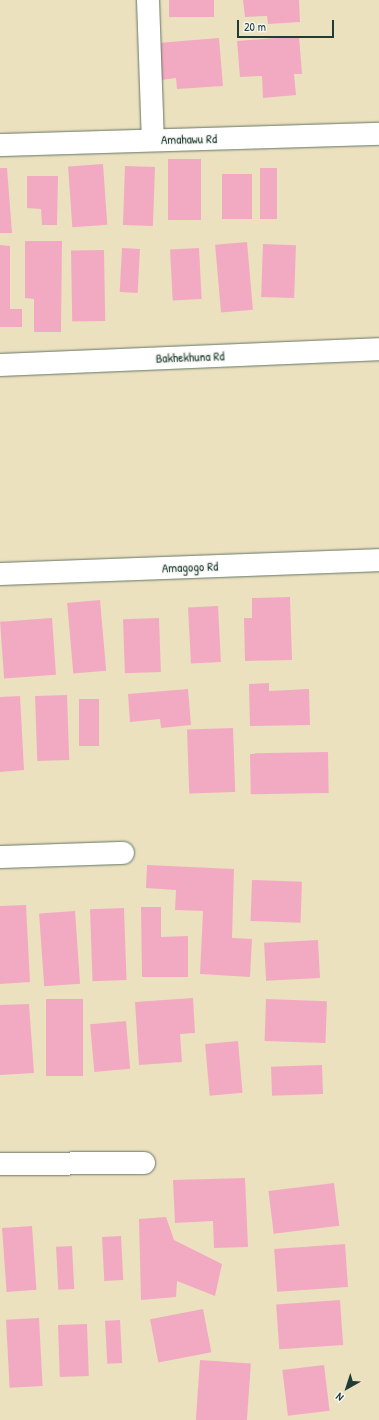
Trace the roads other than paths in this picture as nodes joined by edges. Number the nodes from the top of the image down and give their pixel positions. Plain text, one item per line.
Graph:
1 (148, 0) edge
2 (379, 134) edge
3 (153, 140) junction
4 (0, 145) edge
5 (379, 349) edge
6 (0, 365) edge
7 (379, 560) edge
8 (0, 574) edge
9 (123, 853) dead end
10 (0, 857) edge
11 (144, 1162) dead end
12 (0, 1164) edge

1 - 3 street
2 - 3 street, Amahawu Rd
3 - 4 street, Amahawu Rd
5 - 6 street, Bakhekhuna Rd
7 - 8 street, Amagogo Rd
9 - 10 street
11 - 12 street

